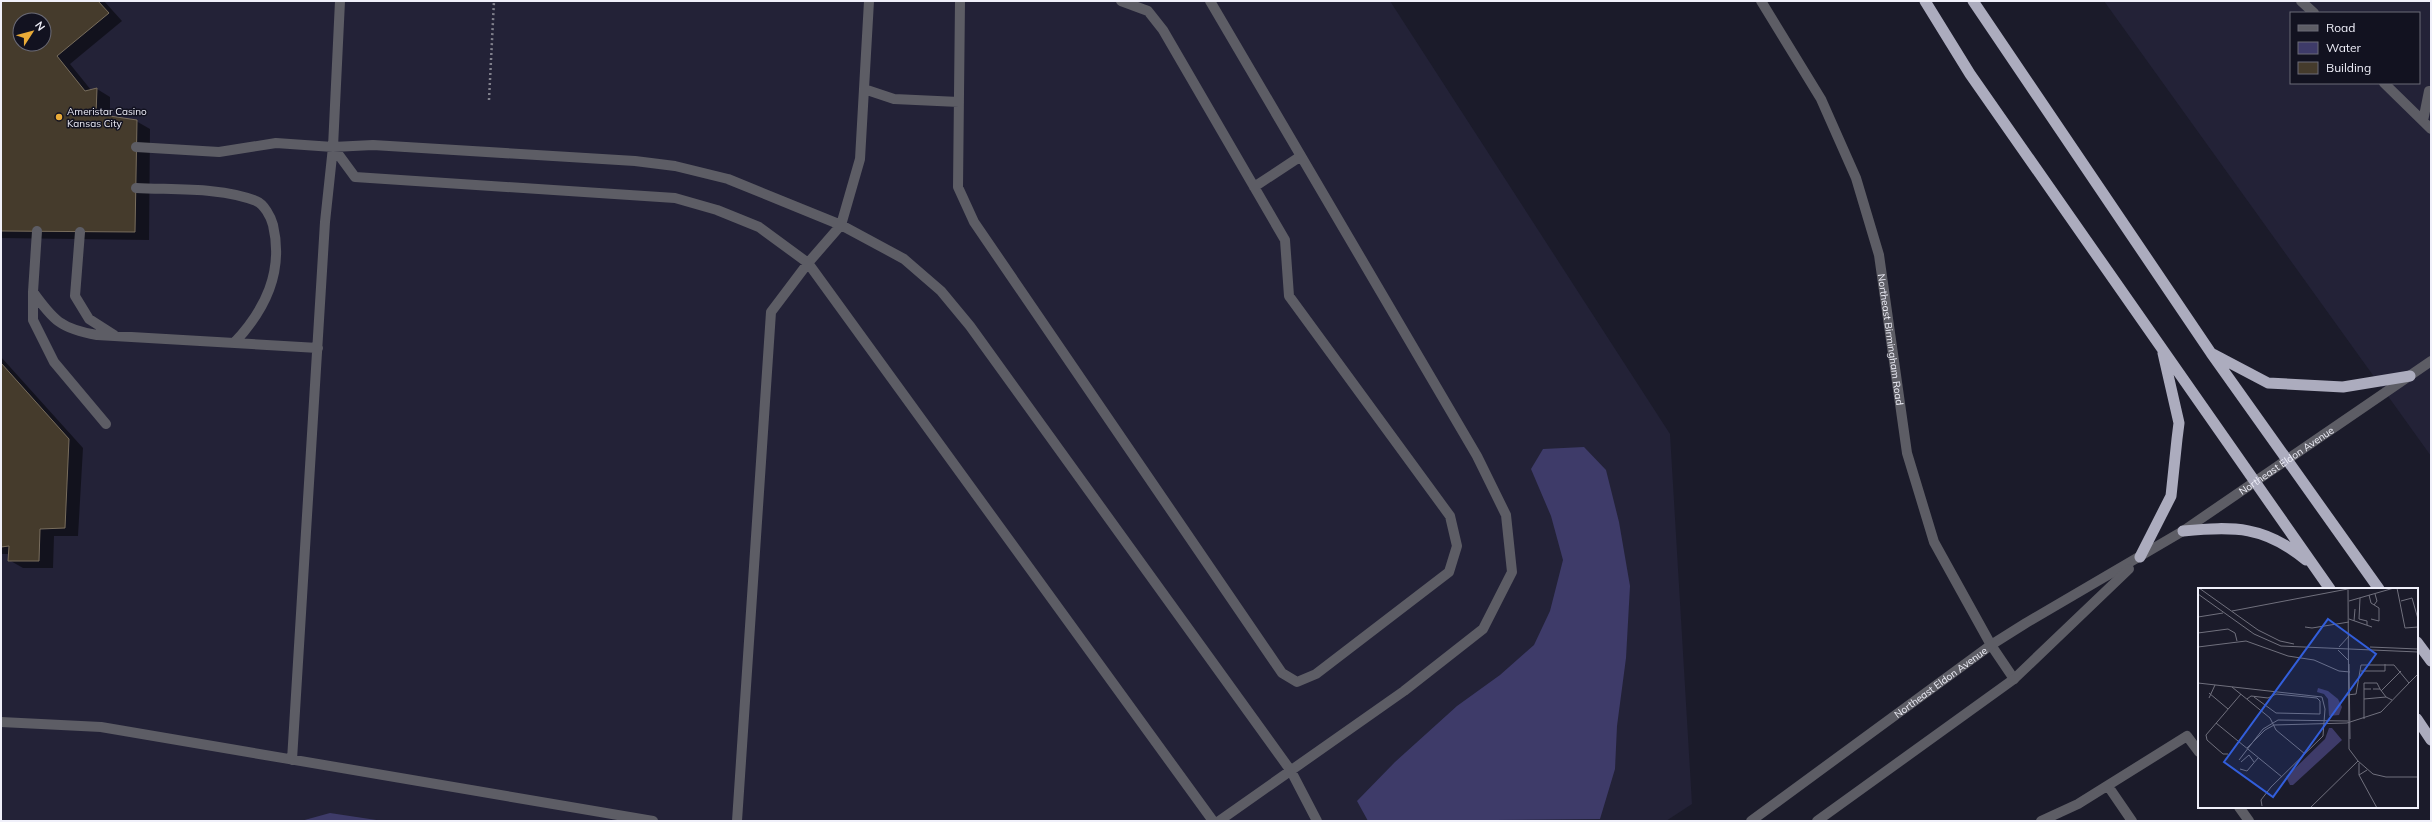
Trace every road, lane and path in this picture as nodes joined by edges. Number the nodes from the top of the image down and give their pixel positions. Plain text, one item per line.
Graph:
1 (340, 1) edge
2 (494, 1) edge
3 (869, 1) edge
4 (960, 1) edge
5 (1120, 1) edge
6 (1210, 1) edge
7 (1761, 1) edge
8 (1925, 1) edge
9 (1973, 1) edge
10 (2302, 1) edge
11 (2313, 12) edge
12 (2385, 84) edge
13 (864, 89) junction
14 (2429, 91) dead end
15 (489, 100) dead end
16 (959, 102) junction
17 (2423, 121) junction
18 (2431, 129) edge
19 (332, 147) junction
20 (136, 148) dead end
21 (1301, 156) junction
22 (1254, 187) junction
23 (136, 188) dead end
24 (842, 225) junction
25 (37, 231) dead end
26 (80, 232) dead end
27 (808, 263) junction
28 (33, 292) junction
29 (116, 336) junction
30 (234, 344) junction
31 (2161, 347) junction
32 (318, 348) junction
33 (2211, 353) junction
34 (2431, 361) edge
35 (2410, 376) junction
36 (106, 424) dead end
37 (2286, 462) junction
38 (2256, 482) junction
39 (2183, 531) junction
40 (2140, 557) junction
41 (2316, 568) junction
42 (2329, 588) edge
43 (2378, 588) edge
44 (2418, 643) edge
45 (1991, 645) junction
46 (2431, 661) edge
47 (2014, 679) junction
48 (2418, 720) edge
49 (1, 722) edge
50 (2431, 740) edge
51 (2198, 751) edge
52 (292, 760) junction
53 (1291, 771) junction
54 (2108, 786) junction
55 (2240, 808) edge
56 (653, 821) edge
57 (737, 821) edge
58 (1213, 821) edge
59 (1219, 821) edge
60 (1317, 821) edge
61 (1751, 821) edge
62 (1817, 821) edge
63 (2041, 821) edge
64 (2132, 821) edge
65 (2249, 821) edge

1 - 19 street
2 - 15 path
3 - 13 street
4 - 16 street
5 - 22 street
6 - 21 street
7 - 45 street, Northeast Birmingham Road
8 - 31 highway
9 - 33 highway
10 - 11 street
12 - 17 street
13 - 16 street
13 - 24 street
14 - 17 street
16 - 22 street
17 - 18 street
19 - 20 street
19 - 24 street
19 - 27 street
19 - 32 street
21 - 22 street
21 - 53 street
23 - 30 street
24 - 27 street
24 - 53 street
25 - 28 street
26 - 29 street
27 - 57 street
27 - 58 street
28 - 29 street
28 - 36 street
29 - 30 street
30 - 32 street
31 - 38 highway
31 - 40 highway
32 - 52 street
33 - 35 highway
33 - 37 highway
34 - 35 street, Northeast Eldon Avenue
35 - 37 street, Northeast Eldon Avenue
37 - 38 street, Northeast Eldon Avenue
37 - 43 highway
38 - 39 street, Northeast Eldon Avenue
38 - 41 highway
39 - 40 street, Northeast Eldon Avenue
39 - 41 highway
40 - 45 street, Northeast Eldon Avenue
40 - 47 street, Northeast Eldon Avenue
41 - 42 highway
44 - 46 highway
45 - 47 street, Northeast Birmingham Road
45 - 61 street, Northeast Eldon Avenue
47 - 62 street, Northeast Eldon Avenue
48 - 50 highway
49 - 52 street
51 - 54 street
52 - 56 street
53 - 59 street
53 - 60 street
54 - 63 street
54 - 64 street
55 - 65 street

